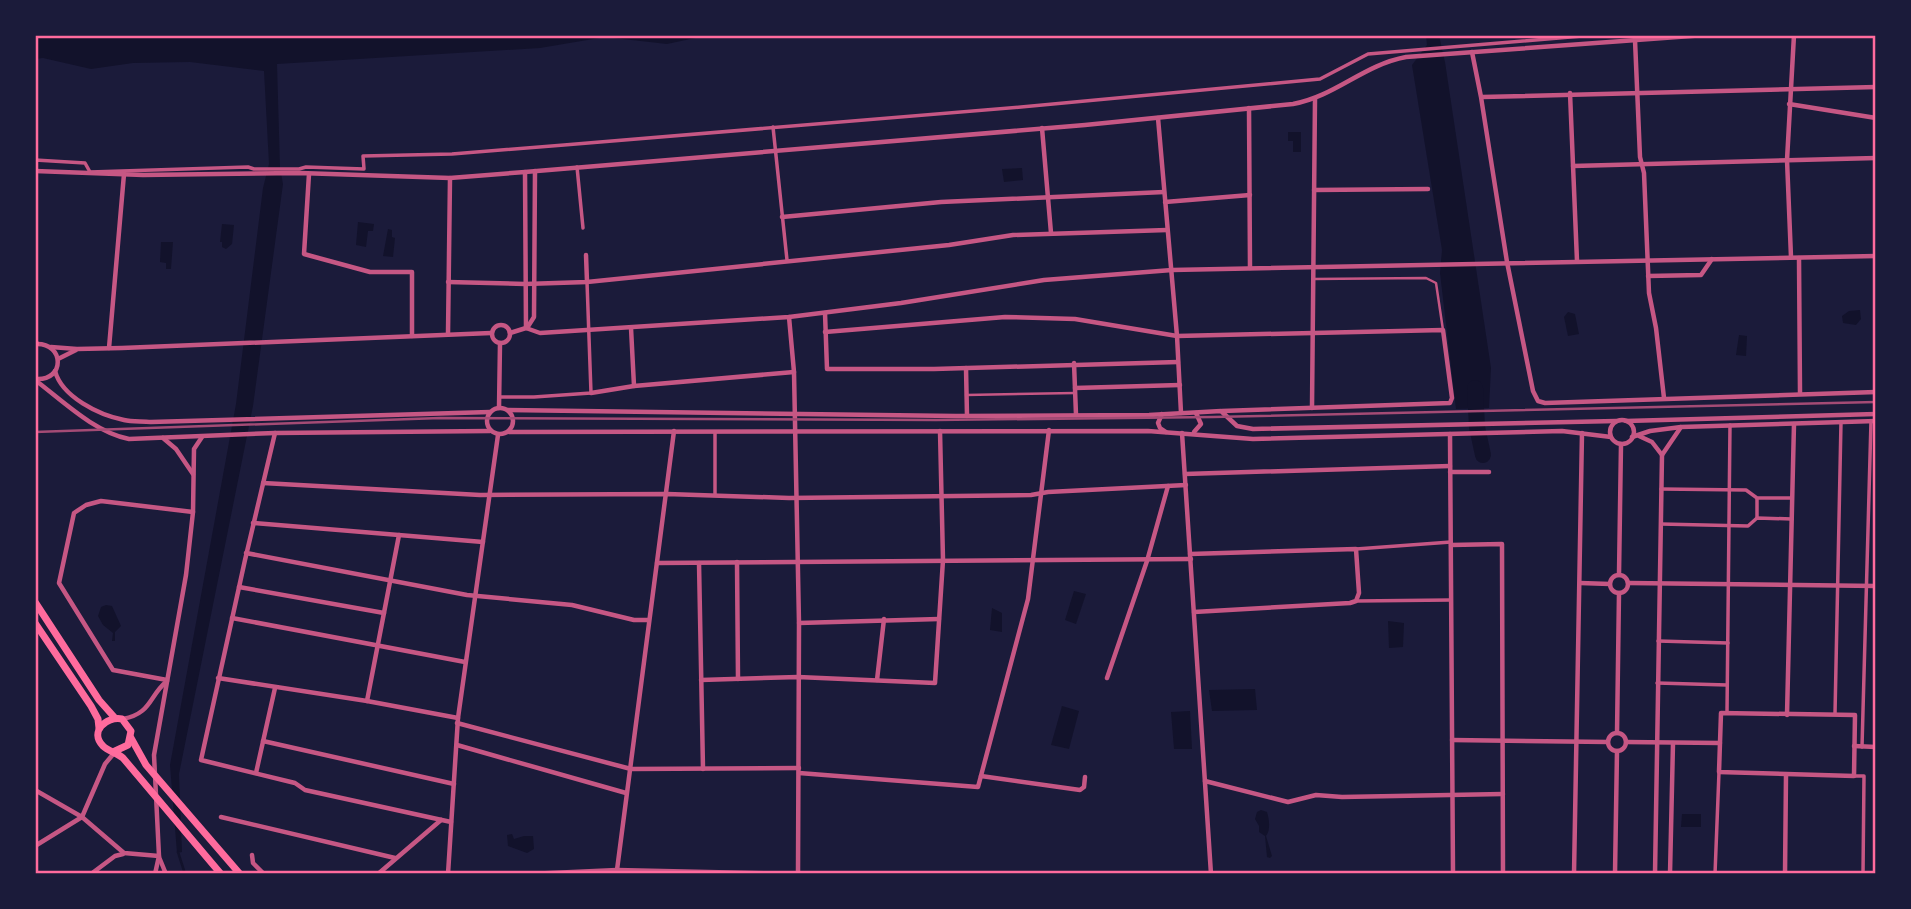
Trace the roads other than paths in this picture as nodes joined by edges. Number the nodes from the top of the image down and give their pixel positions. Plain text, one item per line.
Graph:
1 (1594, 35) edge
2 (1705, 35) edge
3 (1794, 35) edge
4 (1635, 40) junction
5 (1472, 52) junction
6 (1876, 87) edge
7 (1790, 90) junction
8 (1637, 92) junction
9 (1570, 93) junction
10 (1481, 97) junction
11 (1315, 99) junction
12 (1788, 104) junction
13 (1249, 108) junction
14 (1158, 118) junction
15 (1876, 118) edge
16 (773, 127) junction
17 (1042, 128) junction
18 (775, 150) junction
19 (1876, 158) edge
20 (35, 160) edge
21 (1787, 160) junction
22 (1642, 164) junction
23 (1573, 166) junction
24 (577, 167) junction
25 (35, 171) edge
26 (299, 171) junction
27 (535, 171) junction
28 (255, 172) junction
29 (526, 172) junction
30 (124, 174) junction
31 (309, 174) junction
32 (450, 177) junction
33 (1427, 189) dead end
34 (1314, 190) junction
35 (1164, 192) junction
36 (1049, 195) junction
37 (1250, 195) junction
38 (1165, 202) junction
39 (782, 217) junction
40 (583, 228) dead end
41 (1167, 230) junction
42 (1051, 233) junction
43 (586, 255) dead end
44 (1876, 256) edge
45 (1791, 257) junction
46 (1799, 258) junction
47 (1712, 259) junction
48 (786, 260) junction
49 (1648, 260) junction
50 (1577, 261) junction
51 (1507, 262) junction
52 (1313, 267) junction
53 (1250, 268) junction
54 (1172, 270) junction
55 (1648, 276) junction
56 (1313, 279) junction
57 (448, 282) junction
58 (587, 282) junction
59 (525, 284) junction
60 (534, 284) junction
61 (825, 313) junction
62 (789, 317) junction
63 (526, 328) junction
64 (631, 328) junction
65 (591, 330) junction
66 (1443, 330) junction
67 (825, 332) junction
68 (492, 333) junction
69 (510, 333) junction
70 (1312, 333) junction
71 (448, 334) junction
72 (412, 336) junction
73 (1177, 336) junction
74 (500, 343) junction
75 (35, 344) edge
76 (51, 347) junction
77 (109, 348) junction
78 (77, 349) junction
79 (58, 359) junction
80 (1178, 362) junction
81 (1074, 363) junction
82 (966, 367) junction
83 (55, 371) junction
84 (794, 372) junction
85 (35, 380) edge
86 (634, 386) junction
87 (1180, 386) junction
88 (1075, 391) junction
89 (1876, 392) edge
90 (591, 393) junction
91 (1800, 393) junction
92 (966, 396) junction
93 (499, 397) junction
94 (1664, 398) junction
95 (499, 408) junction
96 (1312, 408) junction
97 (508, 410) junction
98 (1221, 411) junction
99 (490, 412) junction
100 (1181, 412) junction
101 (1196, 413) junction
102 (1162, 414) junction
103 (1876, 414) edge
104 (795, 415) junction
105 (1076, 415) junction
106 (967, 416) junction
107 (1616, 421) junction
108 (1626, 421) junction
109 (1873, 421) edge
110 (1841, 422) junction
111 (1794, 424) junction
112 (1730, 425) junction
113 (1681, 426) junction
114 (674, 430) junction
115 (715, 430) junction
116 (940, 430) junction
117 (1049, 430) junction
118 (491, 431) junction
119 (509, 432) junction
120 (1182, 432) junction
121 (275, 433) junction
122 (796, 433) junction
123 (1167, 433) junction
124 (1194, 433) junction
125 (1453, 433) junction
126 (1582, 433) junction
127 (498, 435) junction
128 (1638, 435) junction
129 (203, 436) junction
130 (1611, 437) junction
131 (162, 438) junction
132 (1632, 438) junction
133 (1621, 444) junction
134 (1662, 455) junction
135 (1450, 469) junction
136 (1489, 472) dead end
137 (1185, 474) junction
138 (193, 475) junction
139 (263, 483) junction
140 (1186, 485) junction
141 (1168, 486) junction
142 (1661, 489) junction
143 (1729, 490) junction
144 (1041, 493) junction
145 (667, 494) junction
146 (491, 495) junction
147 (715, 495) junction
148 (941, 496) junction
149 (796, 498) junction
150 (1757, 498) junction
151 (1792, 498) junction
152 (194, 512) junction
153 (1757, 518) junction
154 (1792, 519) junction
155 (253, 523) junction
156 (1661, 524) junction
157 (1729, 525) junction
158 (399, 535) junction
159 (483, 542) junction
160 (1451, 544) junction
161 (1356, 549) junction
162 (246, 553) junction
163 (1191, 556) junction
164 (943, 560) junction
165 (1032, 561) junction
166 (1147, 561) junction
167 (737, 562) junction
168 (797, 562) junction
169 (657, 563) junction
170 (699, 563) junction
171 (1619, 575) junction
172 (391, 580) junction
173 (1660, 582) junction
174 (1580, 583) junction
175 (1628, 583) junction
176 (1728, 583) junction
177 (1610, 584) junction
178 (1790, 584) junction
179 (1837, 585) junction
180 (1867, 586) junction
181 (1876, 586) edge
182 (239, 587) junction
183 (1619, 593) junction
184 (476, 594) junction
185 (1450, 600) junction
186 (1356, 601) junction
187 (35, 602) edge
188 (1194, 612) junction
189 (384, 613) junction
190 (232, 618) junction
191 (884, 619) junction
192 (939, 619) junction
193 (648, 620) junction
194 (35, 623) edge
195 (799, 623) junction
196 (1658, 641) junction
197 (1728, 643) junction
198 (378, 646) junction
199 (465, 662) junction
200 (798, 677) junction
201 (218, 678) junction
202 (1107, 678) dead end
203 (738, 679) junction
204 (168, 680) junction
205 (701, 680) junction
206 (877, 680) junction
207 (1657, 683) junction
208 (1727, 685) junction
209 (275, 688) junction
210 (368, 701) junction
211 (1727, 713) junction
212 (1787, 715) junction
213 (1835, 715) junction
214 (118, 718) junction
215 (458, 720) junction
216 (99, 729) junction
217 (1617, 733) junction
218 (131, 738) junction
219 (1452, 740) junction
220 (1502, 740) junction
221 (263, 741) junction
222 (1578, 741) junction
223 (1608, 741) junction
224 (1626, 742) junction
225 (1657, 743) junction
226 (1673, 743) junction
227 (1720, 743) junction
228 (457, 745) junction
229 (103, 746) junction
230 (1854, 746) junction
231 (1862, 747) junction
232 (1876, 747) edge
233 (115, 751) junction
234 (1617, 751) junction
235 (105, 764) junction
236 (631, 769) junction
237 (703, 769) junction
238 (799, 770) junction
239 (1719, 772) junction
240 (256, 774) junction
241 (1786, 775) junction
242 (981, 776) junction
243 (1854, 776) junction
244 (1086, 777) dead end
245 (1205, 781) junction
246 (454, 784) junction
247 (35, 790) edge
248 (626, 793) junction
249 (1453, 793) junction
250 (1503, 794) junction
251 (82, 817) junction
252 (221, 817) dead end
253 (441, 820) junction
254 (451, 822) junction
255 (35, 846) edge
256 (124, 853) junction
257 (252, 855) dead end
258 (159, 856) junction
259 (395, 858) junction
260 (617, 870) junction
261 (91, 874) edge
262 (155, 874) edge
263 (166, 874) edge
264 (221, 874) edge
265 (240, 874) edge
266 (264, 874) edge
267 (378, 874) edge
268 (448, 874) edge
269 (528, 874) edge
270 (798, 874) edge
271 (1211, 874) edge
272 (1453, 874) edge
273 (1503, 874) edge
274 (1574, 874) edge
275 (1615, 874) edge
276 (1655, 874) edge
277 (1670, 874) edge
278 (1715, 874) edge
279 (1785, 874) edge
280 (1863, 874) edge

1 - 16 street
2 - 4 street
3 - 7 street
4 - 5 street
4 - 8 street
5 - 10 street
5 - 11 street
6 - 7 street
7 - 8 street
7 - 12 street
8 - 9 street
8 - 22 street
9 - 10 street
9 - 23 street
10 - 51 street
11 - 13 street
11 - 34 street
12 - 15 street
12 - 21 street
13 - 14 street
13 - 37 street
14 - 17 street
14 - 35 street
16 - 18 street
16 - 26 street
17 - 18 street
17 - 36 street
18 - 24 street
18 - 39 street
19 - 21 street
20 - 28 street
21 - 22 street
21 - 45 street
22 - 23 street
22 - 49 street
23 - 50 street
24 - 27 street
24 - 40 street
25 - 30 street
26 - 28 street
26 - 31 street
27 - 29 street
27 - 60 street
28 - 30 street
29 - 32 street
29 - 59 street
30 - 77 street
31 - 32 street
31 - 72 street
32 - 57 street
33 - 34 street
34 - 52 street
35 - 36 street
35 - 38 street
36 - 39 street
36 - 42 street
37 - 38 street
37 - 53 street
38 - 41 street
39 - 48 street
41 - 42 street
41 - 54 street
42 - 48 street
43 - 58 street
44 - 46 street
45 - 46 street
45 - 47 street
46 - 91 street
47 - 49 street
47 - 55 street
48 - 58 street
49 - 50 street
49 - 55 street
50 - 51 street
51 - 52 street
51 - 94 street
52 - 53 street
52 - 56 street
53 - 54 street
54 - 61 street
54 - 73 street
55 - 94 street
56 - 66 lane
56 - 70 street
57 - 59 street
57 - 71 street
58 - 60 street
58 - 65 street
59 - 60 street
59 - 63 street
60 - 63 street
61 - 62 street
61 - 67 street
62 - 64 street
62 - 84 street
63 - 65 street
63 - 69 street
64 - 65 street
64 - 86 street
65 - 90 street
66 - 70 street
66 - 96 street
67 - 73 street
67 - 82 street
68 - 69 street
68 - 71 street
68 - 74 street
69 - 74 street
70 - 73 street
70 - 96 street
71 - 72 street
72 - 77 street
73 - 80 street
74 - 93 street
75 - 76 street
76 - 78 street
76 - 79 street
77 - 78 street
78 - 79 street
79 - 83 street
80 - 81 street
80 - 87 street
81 - 82 street
81 - 88 street
82 - 92 street
83 - 85 street
83 - 99 street
84 - 86 street
84 - 104 street
85 - 131 street
86 - 90 street
87 - 88 street
87 - 100 street
88 - 92 lane
88 - 105 street
89 - 91 street
90 - 93 street
91 - 94 street
92 - 106 street
93 - 95 street
95 - 97 street
95 - 99 street
96 - 98 street
97 - 104 street
97 - 119 street
98 - 101 street
98 - 107 street
99 - 118 street
100 - 101 street
100 - 102 street
101 - 124 street
102 - 105 street
102 - 123 street
103 - 108 street
104 - 106 street
104 - 122 street
105 - 106 street
107 - 108 street
107 - 130 street
108 - 132 street
109 - 110 street
109 - 180 street
110 - 111 street
110 - 179 street
111 - 112 street
111 - 151 street
112 - 113 street
112 - 143 street
113 - 128 street
113 - 134 street
114 - 115 street
114 - 119 street
114 - 145 street
115 - 122 street
115 - 147 street
116 - 117 street
116 - 122 street
116 - 148 street
117 - 123 street
117 - 144 street
118 - 121 street
118 - 127 street
119 - 127 street
120 - 123 street
120 - 124 street
120 - 137 street
121 - 129 street
121 - 139 street
122 - 149 street
124 - 125 street
125 - 126 street
125 - 135 street
126 - 130 street
126 - 174 street
127 - 146 street
128 - 132 street
128 - 134 street
129 - 131 street
129 - 138 street
130 - 133 street
131 - 138 street
132 - 133 street
133 - 171 street
134 - 142 street
135 - 136 street
135 - 137 street
135 - 160 street
137 - 140 street
138 - 152 street
139 - 146 street
139 - 155 street
140 - 141 street
140 - 163 street
141 - 144 street
141 - 166 street
142 - 143 street
142 - 156 street
143 - 150 street
143 - 157 street
144 - 148 street
144 - 165 street
145 - 146 street
145 - 147 street
145 - 169 street
146 - 159 street
147 - 149 street
148 - 149 street
148 - 164 street
149 - 168 street
150 - 151 street
150 - 153 street
151 - 154 street
152 - 204 street
152 - 204 street
153 - 154 street
153 - 157 street
154 - 178 street
155 - 158 street
155 - 162 street
156 - 157 street
156 - 173 street
157 - 176 street
158 - 159 street
158 - 172 street
159 - 184 street
160 - 161 street
160 - 185 street
160 - 220 street
161 - 163 street
161 - 186 street
162 - 172 street
162 - 182 street
163 - 166 street
163 - 188 street
164 - 165 street
164 - 168 street
164 - 192 street
165 - 166 street
165 - 242 street
166 - 202 street
167 - 168 street
167 - 170 street
167 - 203 street
168 - 195 street
169 - 170 street
169 - 193 street
170 - 205 street
171 - 175 street
171 - 177 street
172 - 184 street
172 - 189 street
173 - 175 street
173 - 176 street
173 - 196 street
174 - 177 street
174 - 222 street
175 - 183 street
176 - 178 street
176 - 197 street
177 - 183 street
178 - 179 street
178 - 212 street
179 - 180 street
179 - 213 street
180 - 181 street
180 - 231 street
182 - 189 street
182 - 190 street
183 - 217 street
184 - 193 street
184 - 199 street
185 - 186 street
185 - 219 street
186 - 188 street
187 - 214 main road
188 - 245 street
189 - 198 street
190 - 198 street
190 - 201 street
191 - 192 street
191 - 195 street
191 - 206 street
192 - 206 street
193 - 236 street
194 - 216 main road
195 - 200 street
196 - 197 street
196 - 207 street
197 - 208 street
198 - 199 street
198 - 210 street
199 - 215 street
200 - 203 street
200 - 206 street
200 - 238 street
201 - 209 street
201 - 240 street
203 - 205 street
204 - 214 street
204 - 258 street
205 - 237 street
207 - 208 street
207 - 225 street
208 - 211 street
209 - 210 street
209 - 221 street
210 - 215 street
211 - 212 street
211 - 227 street
212 - 213 street
213 - 230 street
214 - 216 main road
214 - 218 main road
215 - 228 street
215 - 236 street
216 - 229 main road
217 - 223 street
217 - 224 street
218 - 233 main road
218 - 265 main road
219 - 220 street
219 - 249 street
220 - 222 street
220 - 250 street
221 - 240 street
221 - 246 street
222 - 223 street
222 - 274 street
223 - 234 street
224 - 225 street
224 - 234 street
225 - 226 street
225 - 276 street
226 - 227 street
226 - 277 street
227 - 239 street
228 - 246 street
228 - 248 street
229 - 233 main road
229 - 235 street
230 - 231 street
230 - 243 street
231 - 232 street
233 - 235 street
233 - 264 main road
234 - 275 street
235 - 251 street
236 - 237 street
236 - 248 street
237 - 238 street
238 - 242 street
238 - 270 street
239 - 241 street
239 - 278 street
240 - 253 street
241 - 243 street
241 - 279 street
242 - 244 street
243 - 280 street
245 - 249 street
245 - 271 street
246 - 254 street
247 - 251 street
248 - 260 street
249 - 250 street
249 - 272 street
250 - 273 street
251 - 255 street
251 - 256 street
252 - 259 street
253 - 254 street
253 - 259 street
254 - 268 street
256 - 258 street
256 - 261 street
257 - 266 street
258 - 262 street
258 - 263 street
259 - 267 street
260 - 269 street
260 - 270 street

